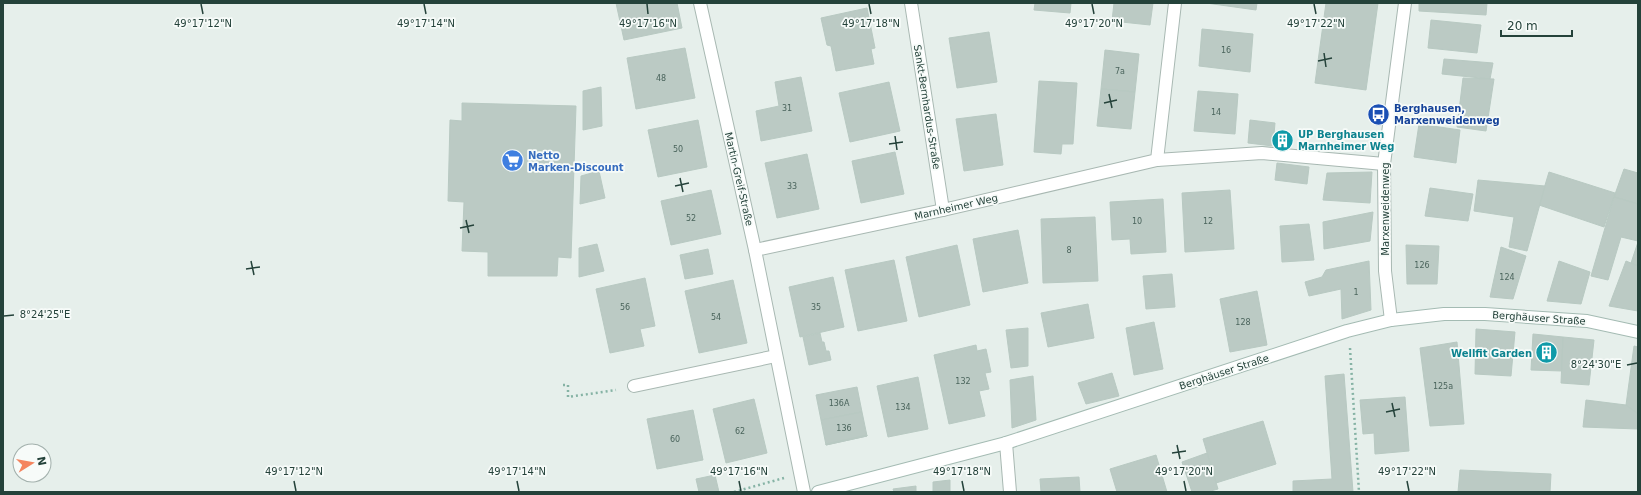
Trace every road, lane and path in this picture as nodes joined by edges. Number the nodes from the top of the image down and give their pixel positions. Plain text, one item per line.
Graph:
1 (700, 3) edge
2 (911, 3) edge
3 (1175, 3) edge
4 (1405, 3) edge
5 (1157, 160) junction
6 (1384, 164) junction
7 (943, 210) junction
8 (755, 250) junction
9 (1392, 320) junction
10 (1347, 332) junction
11 (1638, 332) edge
12 (776, 356) junction
13 (562, 385) dead end
14 (634, 386) joint
15 (1006, 443) junction
16 (790, 483) dead end
17 (734, 492) edge
18 (804, 492) edge
19 (818, 492) edge
20 (1010, 492) edge
21 (1360, 492) edge

1 - 8 street, Martin-Greif-Straße
2 - 7 street, Sankt-Bernhardus-Straße
3 - 5 street
4 - 6 street, Marxenweidenweg
5 - 6 street, Marnheimer Weg
5 - 7 street, Marnheimer Weg
6 - 9 street, Marxenweidenweg
7 - 8 street, Marnheimer Weg
8 - 12 street, Martin-Greif-Straße
9 - 10 street, Berghäuser Straße
9 - 11 street, Berghäuser Straße
10 - 15 street, Berghäuser Straße
10 - 21 path
12 - 14 street
12 - 18 street, Martin-Greif-Straße
13 - 14 path
15 - 19 street, Berghäuser Straße
15 - 20 street
16 - 17 path

